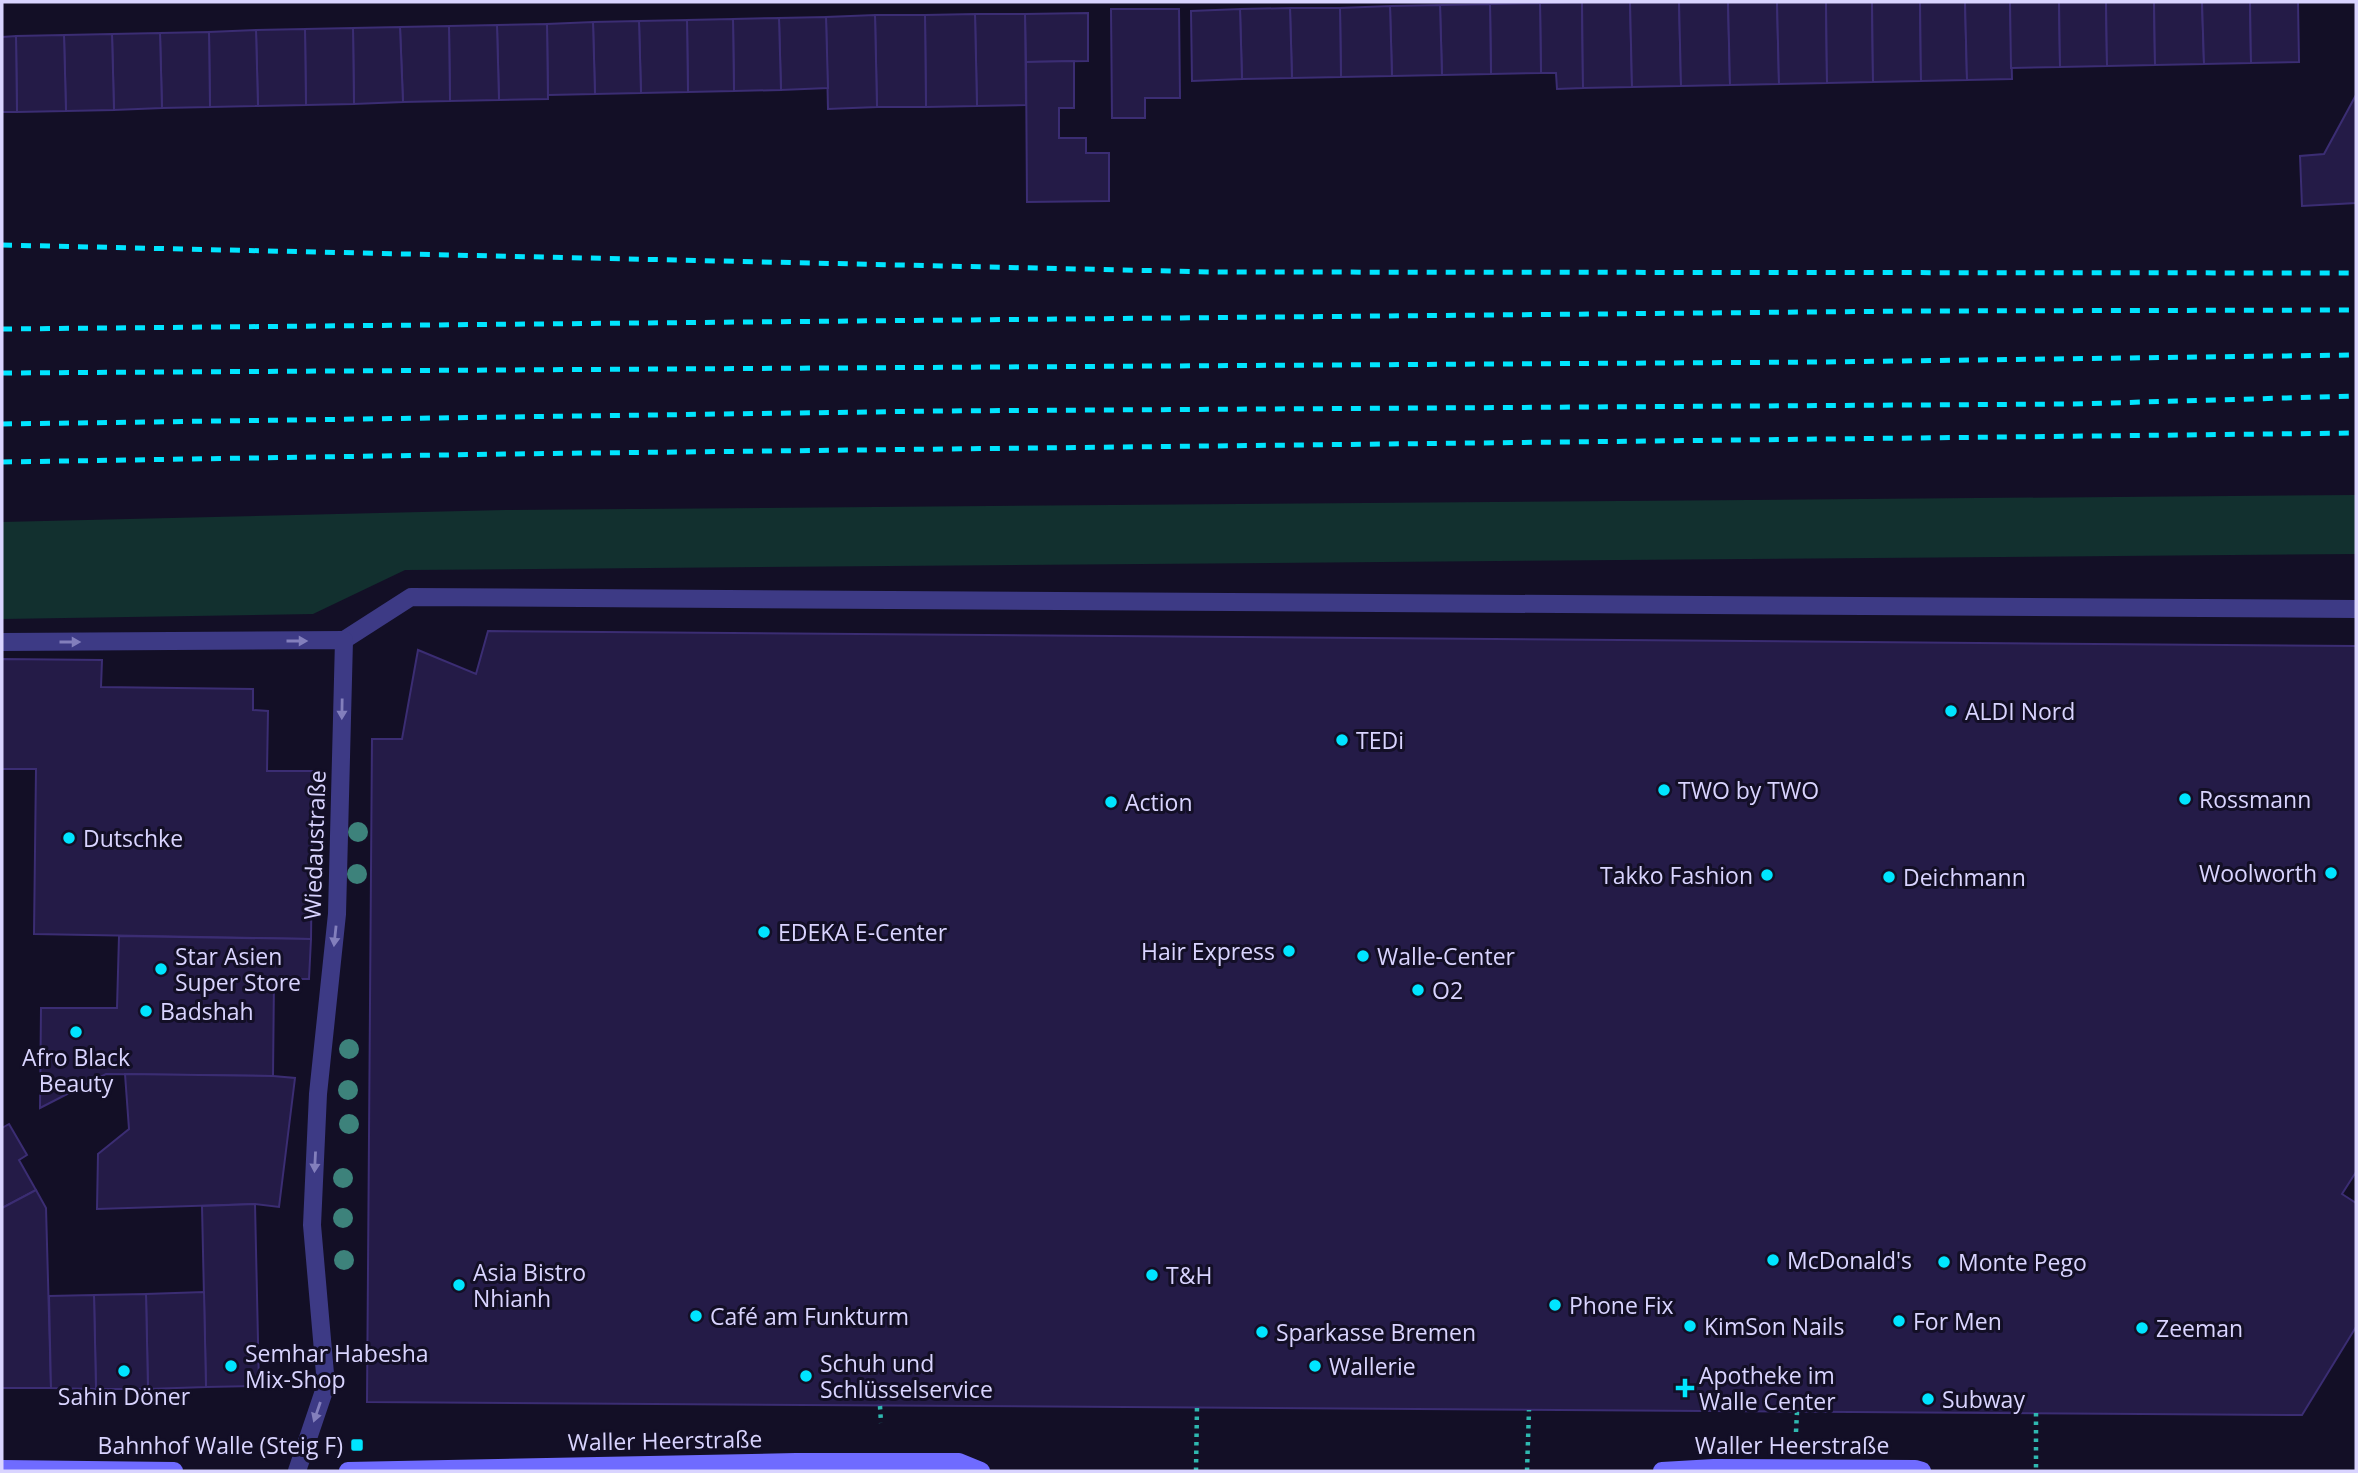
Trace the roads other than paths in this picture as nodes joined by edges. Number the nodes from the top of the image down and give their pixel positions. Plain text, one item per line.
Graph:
1 (2356, 609) edge
2 (344, 640) junction
3 (2, 642) edge
4 (2, 1469) edge
5 (174, 1471) edge
6 (297, 1471) edge
7 (348, 1471) edge
8 (982, 1471) edge
9 (1662, 1471) edge
10 (1922, 1471) edge

1 - 2 street
3 -> 2 street
2 -> 6 street, Wiedaustraße
4 - 5 main road
7 - 8 main road, Waller Heerstraße
9 - 10 main road, Waller Heerstraße

